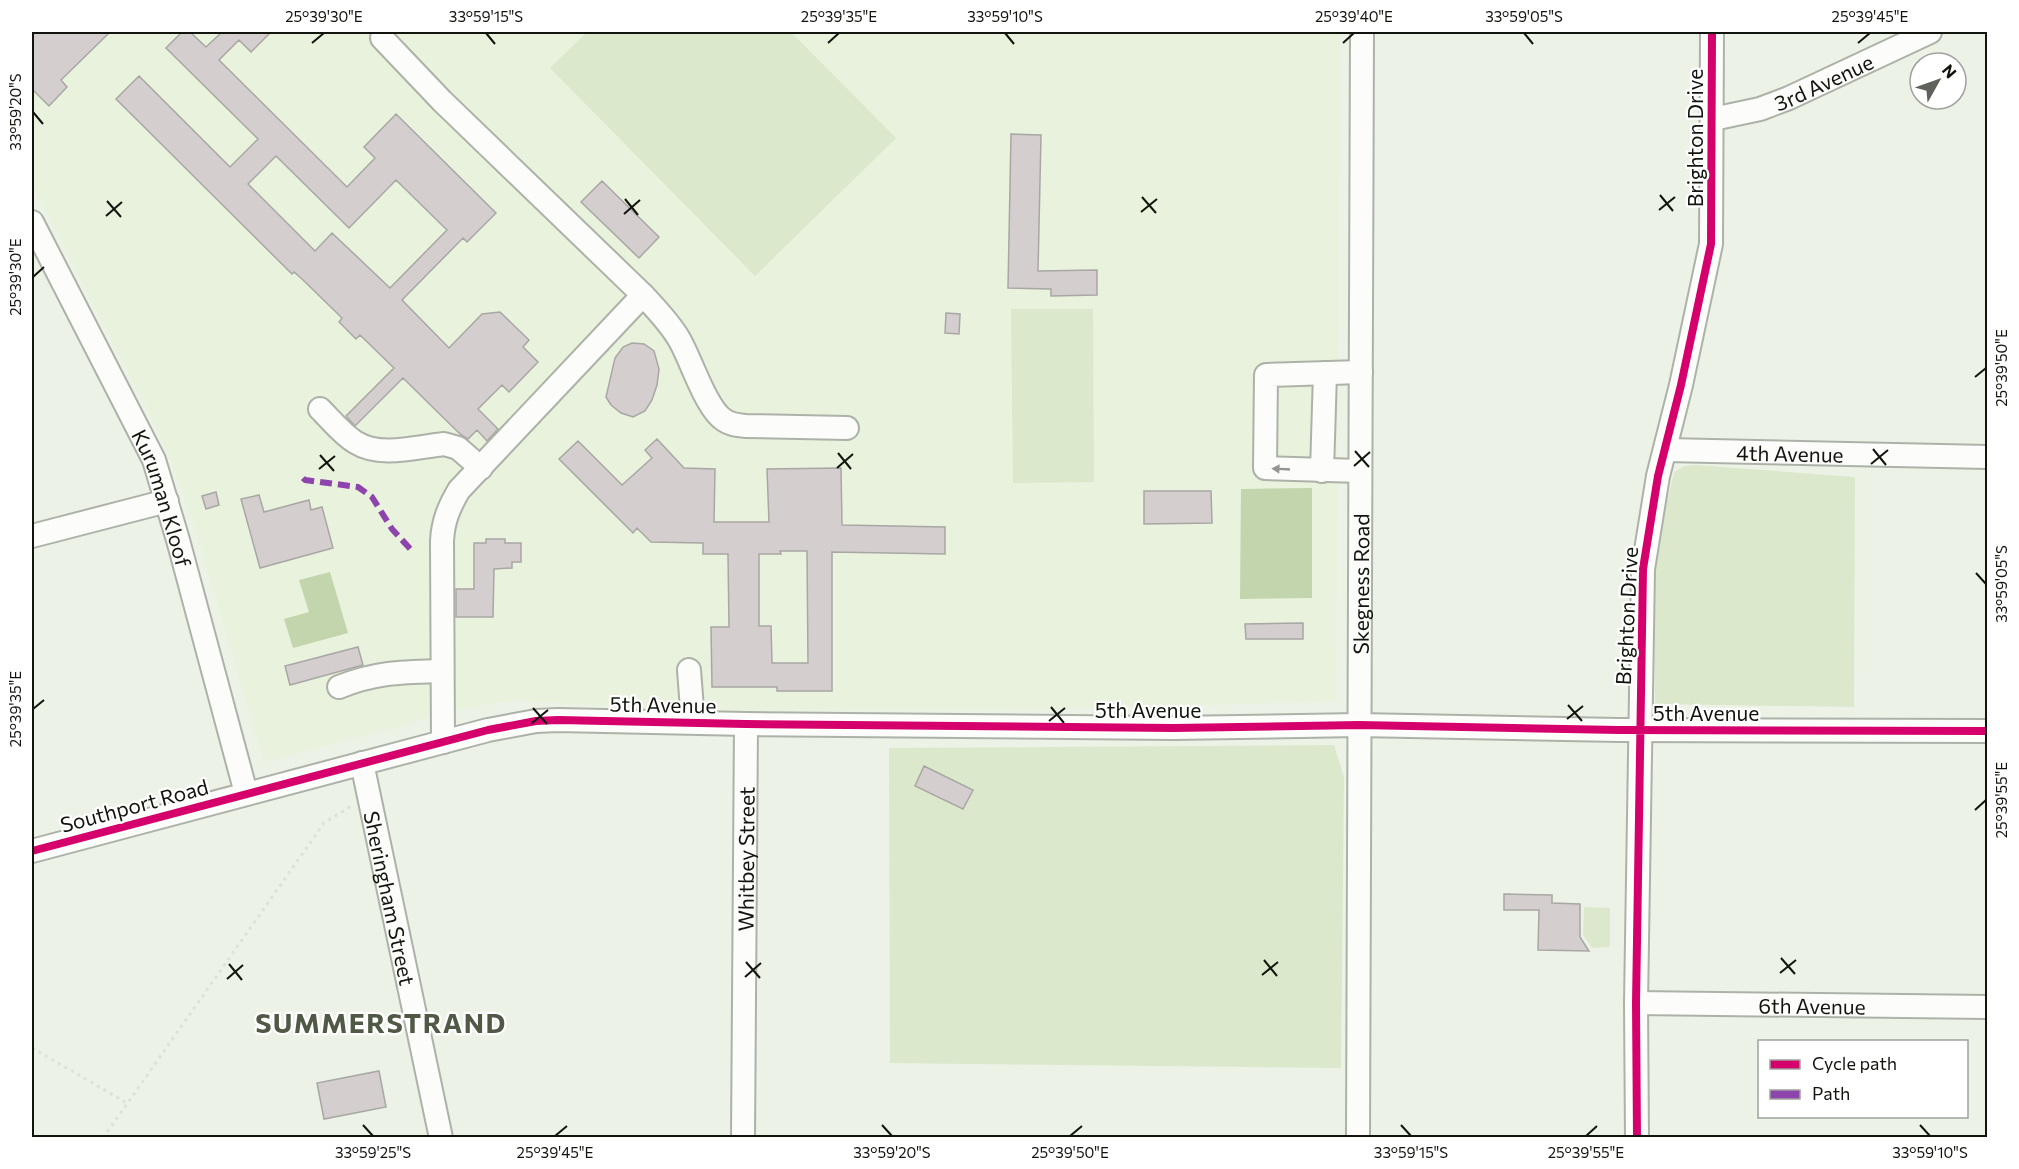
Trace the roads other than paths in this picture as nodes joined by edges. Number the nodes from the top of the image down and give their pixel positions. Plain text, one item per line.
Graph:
1 (1362, 32) edge
2 (1712, 32) edge
3 (1930, 32) edge
4 (383, 34) edge
5 (1713, 119) junction
6 (32, 222) edge
7 (643, 295) junction
8 (1361, 372) junction
9 (1325, 373) junction
10 (320, 409) dead end
11 (847, 428) dead end
12 (1666, 450) junction
13 (1988, 457) edge
14 (481, 468) junction
15 (1322, 471) junction
16 (1360, 471) junction
17 (166, 501) junction
18 (32, 536) edge
19 (689, 670) dead end
20 (441, 671) junction
21 (339, 687) dead end
22 (693, 722) junction
23 (746, 724) junction
24 (1359, 725) junction
25 (1641, 730) junction
26 (1988, 731) edge
27 (442, 742) junction
28 (362, 763) junction
29 (246, 793) junction
30 (32, 851) edge
31 (1636, 1004) junction
32 (1988, 1007) edge
33 (441, 1137) edge
34 (743, 1137) edge
35 (1358, 1137) edge
36 (1637, 1137) edge

1 - 8 street, Skegness Road
2 - 5 street, Brighton Drive
3 - 5 street, 3rd Avenue
4 - 7 street
5 - 12 street, Brighton Drive
6 - 17 street, Kuruman Kloof
7 - 11 street
7 - 14 street
8 - 9 street
8 - 16 street, Skegness Road
9 - 15 street
15 -> 9 street
10 - 14 street
12 - 13 street, 4th Avenue
12 - 25 street, Brighton Drive
14 - 20 street
15 - 16 street
16 - 24 street, Skegness Road
17 - 18 street
17 - 29 street, Kuruman Kloof
19 - 22 street
20 - 21 street
20 - 27 street
22 - 23 street, 5th Avenue
22 - 27 street, 5th Avenue
23 - 24 street, 5th Avenue
23 - 34 street, Whitbey Street
24 - 25 street, 5th Avenue
24 - 35 street, Skegness Road
25 - 26 street, 5th Avenue
25 - 31 street, Brighton Drive
27 - 28 street, 5th Avenue
28 - 29 street, 5th Avenue
28 - 33 street, Sheringham Street
29 - 30 street, Southport Road
31 - 32 street, 6th Avenue
31 - 36 street, Brighton Drive

